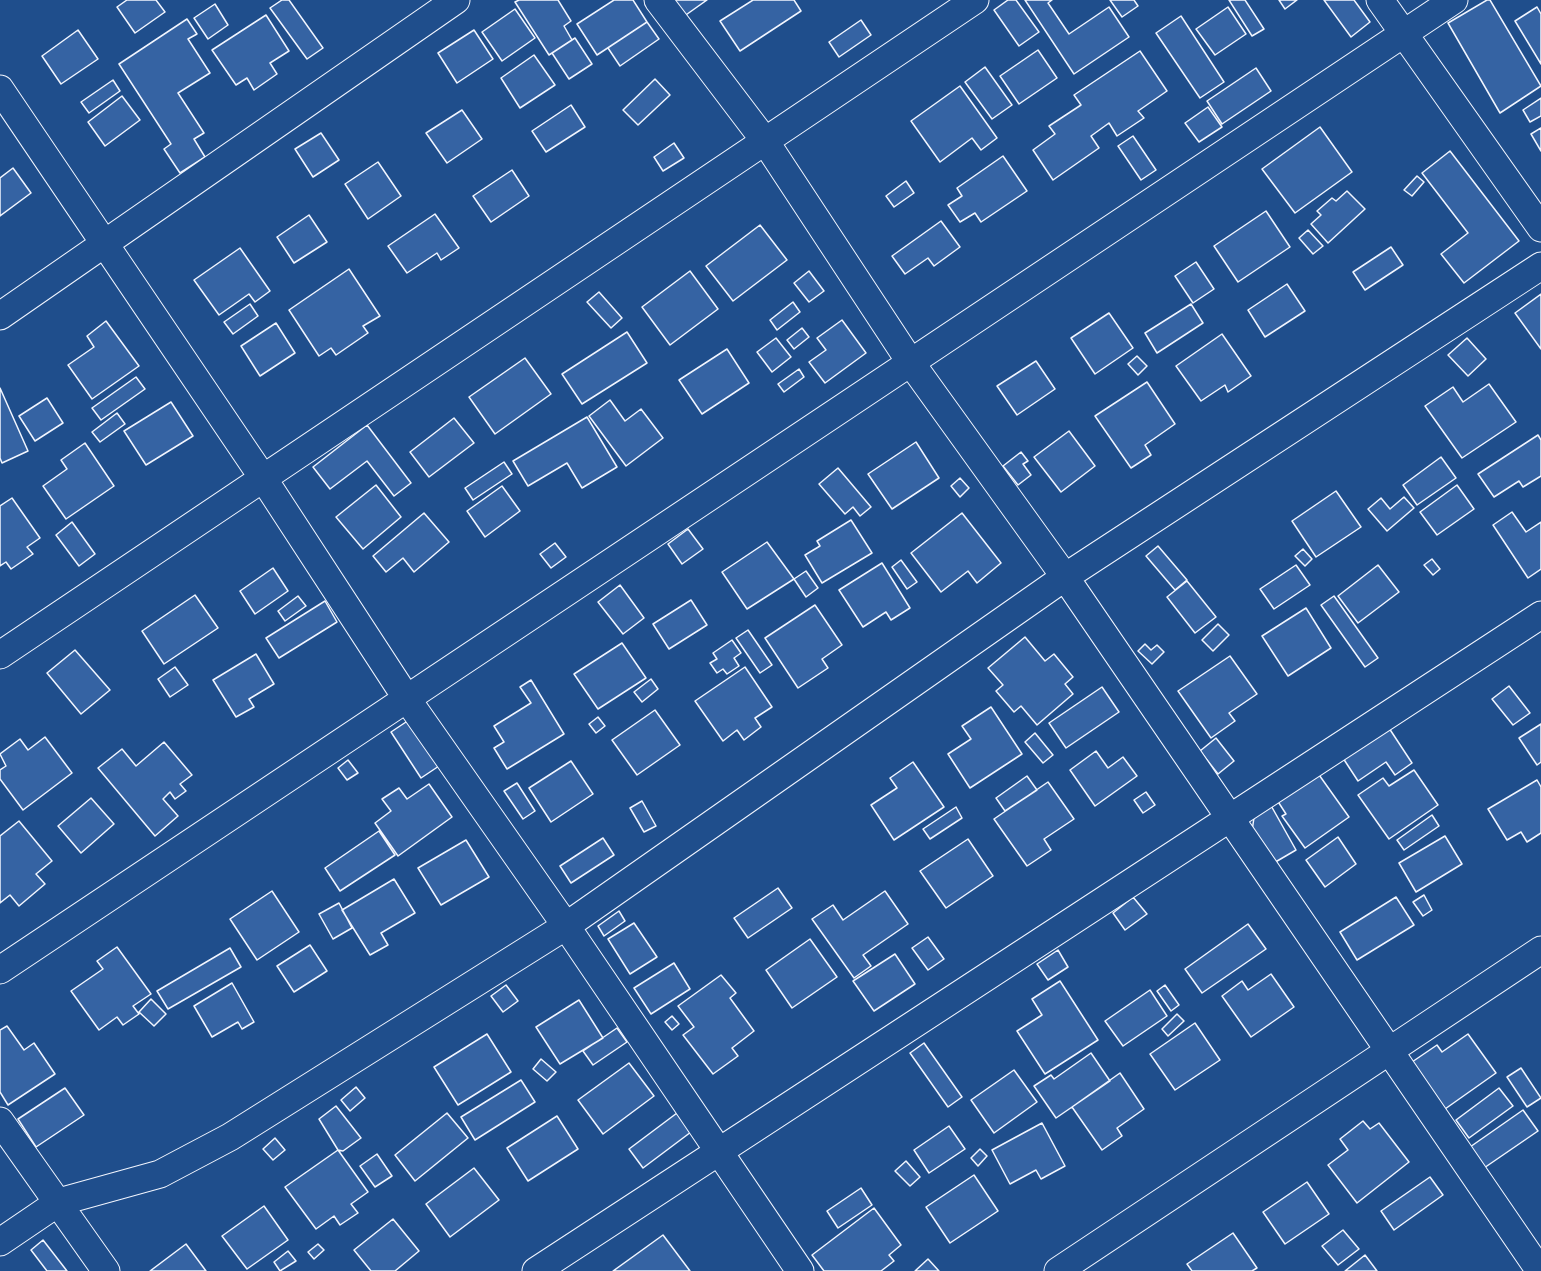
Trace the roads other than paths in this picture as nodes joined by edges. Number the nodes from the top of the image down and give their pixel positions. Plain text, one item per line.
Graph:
1 (456, 0) edge
2 (658, 0) edge
3 (975, 0) edge
4 (1380, 0) edge
5 (1454, 0) edge
6 (1403, 34) junction
7 (0, 88) edge
8 (765, 141) junction
9 (1541, 228) edge
10 (105, 244) junction
11 (1541, 266) edge
12 (0, 316) edge
13 (911, 363) junction
14 (263, 478) junction
15 (1065, 578) junction
16 (1541, 615) edge
17 (0, 655) edge
18 (407, 699) junction
19 (1230, 818) junction
20 (566, 926) junction
21 (1541, 950) edge
22 (0, 970) edge
23 (1389, 1051) junction
24 (0, 1121) edge
25 (719, 1152) junction
26 (59, 1202) junction
27 (0, 1242) edge
28 (1538, 1269) edge
29 (106, 1271) edge
30 (536, 1271) edge
31 (800, 1271) edge
32 (1058, 1271) edge

1 - 10 street
2 - 8 street
3 - 8 street
4 - 6 street
5 - 6 street
6 - 9 street
6 - 13 street
7 - 10 street
8 - 13 street
8 - 14 street
10 - 12 street
10 - 14 street
11 - 15 street
13 - 15 street
13 - 18 street
14 - 17 street
14 - 18 street
15 - 19 street
15 - 20 street
16 - 19 street
18 - 20 street
18 - 22 street
19 - 23 street
19 - 25 street
20 - 25 street
20 - 26 street
21 - 23 street
23 - 28 street
23 - 32 street
24 - 26 street
25 - 30 street
25 - 31 street
26 - 27 street
26 - 29 street

